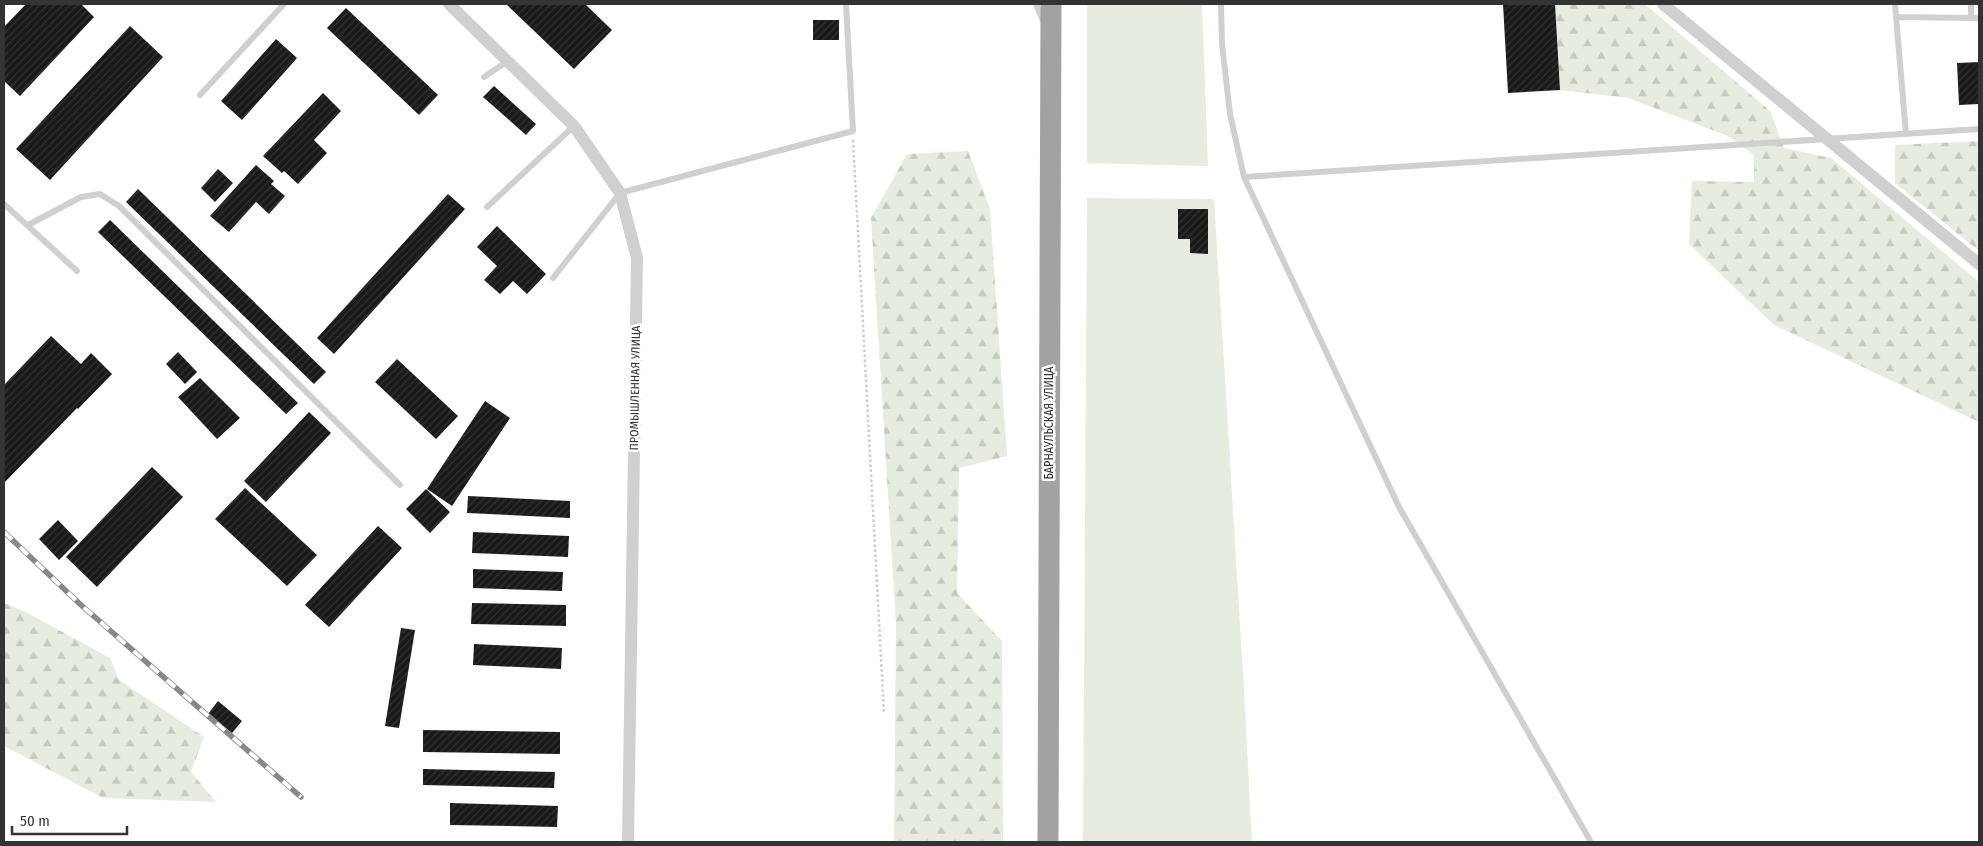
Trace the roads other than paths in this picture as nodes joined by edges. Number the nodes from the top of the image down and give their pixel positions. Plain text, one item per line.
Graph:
1 (284, 4) edge
2 (450, 4) edge
3 (846, 4) edge
4 (1036, 4) edge
5 (1051, 4) edge
6 (1221, 4) edge
7 (1663, 4) edge
8 (1895, 4) edge
9 (1972, 4) edge
10 (1896, 17) junction
11 (1971, 18) junction
12 (1979, 18) edge
13 (1051, 41) junction
14 (508, 62) junction
15 (484, 77) dead end
16 (200, 95) dead end
17 (574, 126) junction
18 (1979, 129) edge
19 (1906, 134) junction
20 (1829, 140) junction
21 (1244, 177) junction
22 (620, 193) junction
23 (4, 204) edge
24 (487, 207) dead end
25 (28, 225) junction
26 (1979, 264) edge
27 (77, 271) dead end
28 (553, 278) dead end
29 (400, 485) dead end
30 (628, 842) edge
31 (1048, 842) edge
32 (1591, 842) edge

1 - 16 lane
2 - 14 street, ПРОМЫШЛЕННАЯ УЛИЦА
3 - 22 lane
4 - 13 lane
5 - 13 highway, БАРНАУЛЬСКАЯ УЛИЦА
6 - 21 lane
7 - 20 street
8 - 10 lane
9 - 11 lane
10 - 11 lane
10 - 19 lane
11 - 12 lane
13 - 31 highway, БАРНАУЛЬСКАЯ УЛИЦА
14 - 15 lane
14 - 17 street, ПРОМЫШЛЕННАЯ УЛИЦА
17 - 22 street, ПРОМЫШЛЕННАЯ УЛИЦА
17 - 24 lane
18 - 19 lane
19 - 20 lane
20 - 21 lane
20 - 26 street
21 - 32 lane
22 - 28 lane
22 - 30 street, ПРОМЫШЛЕННАЯ УЛИЦА
23 - 25 lane
25 - 27 lane
25 - 29 lane

